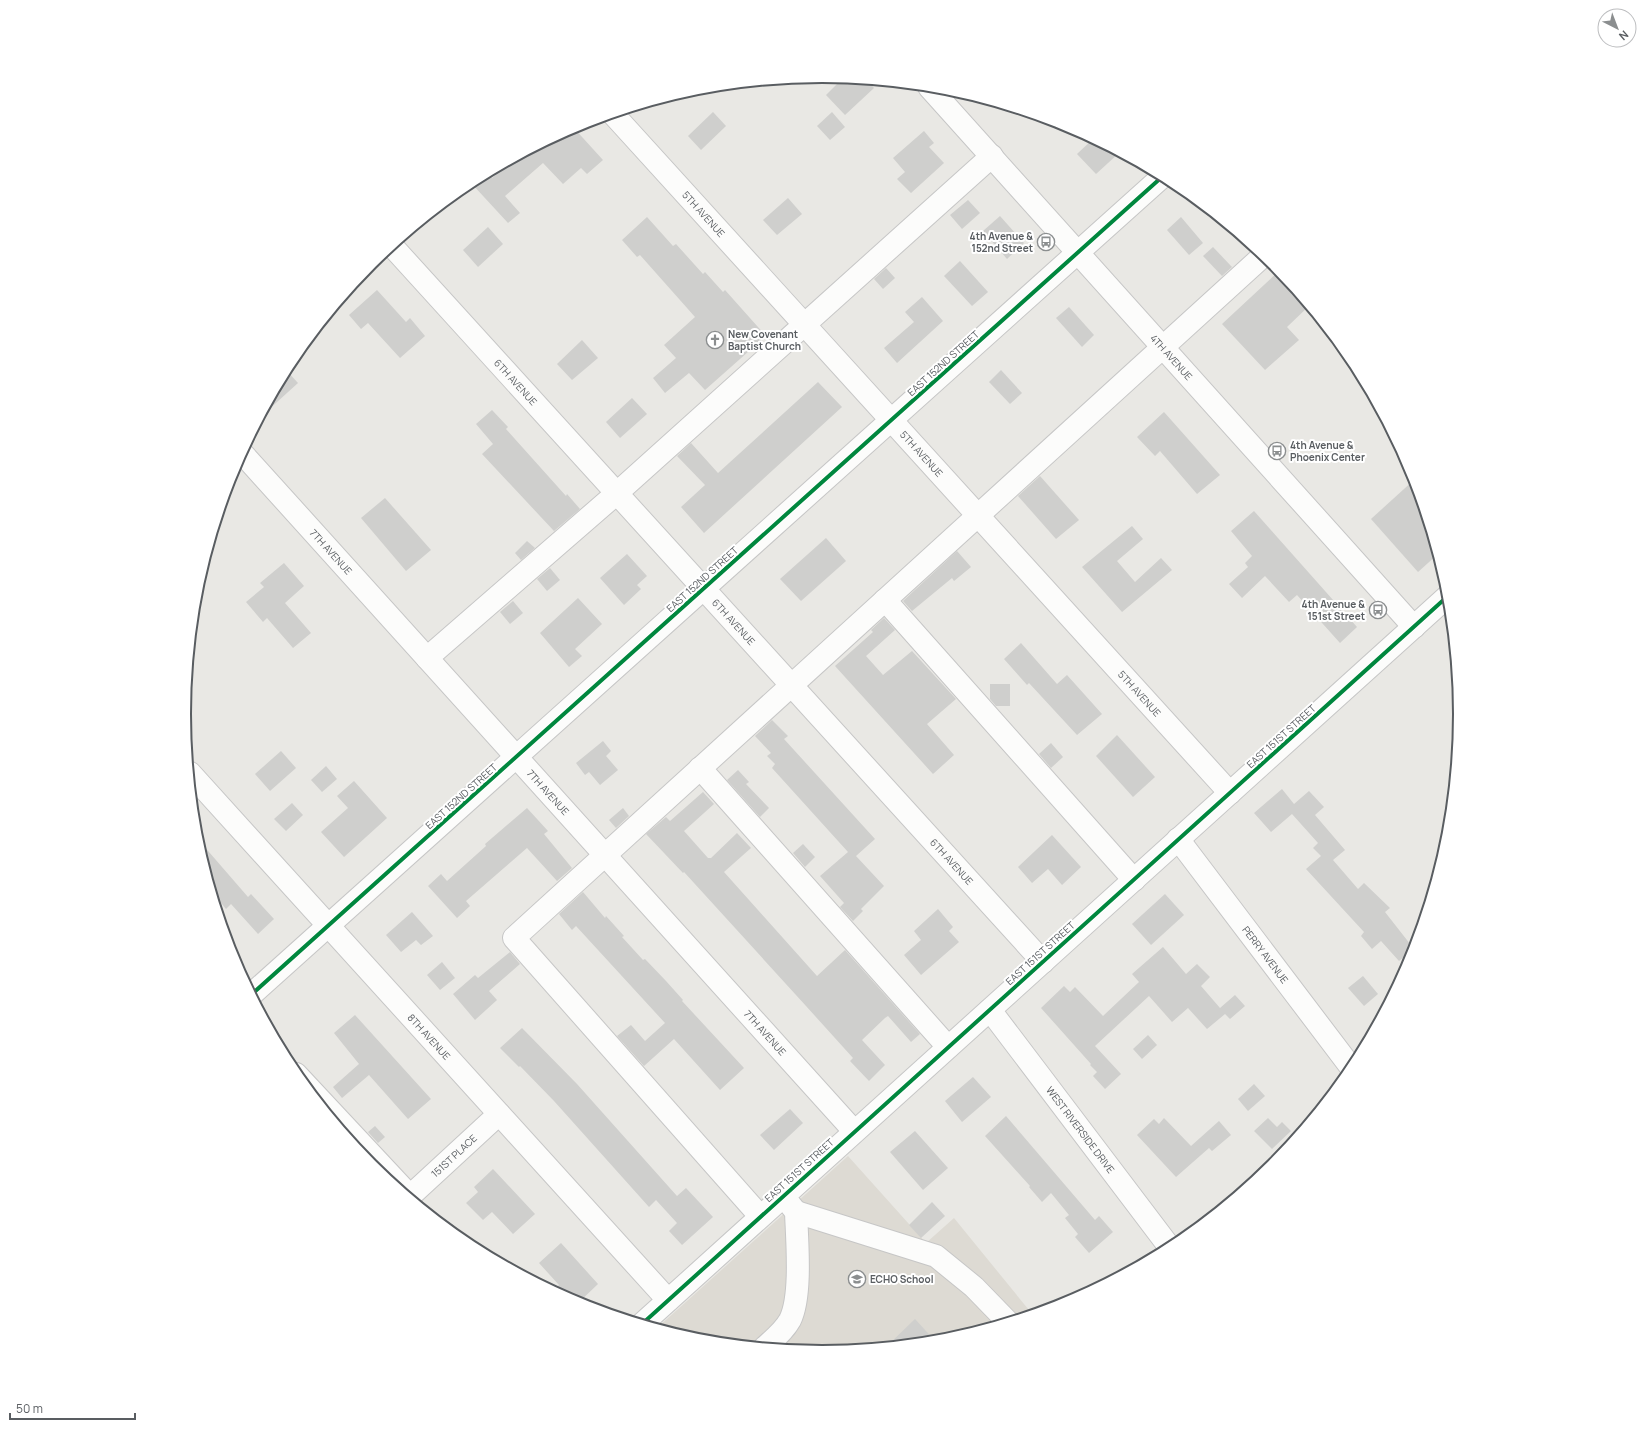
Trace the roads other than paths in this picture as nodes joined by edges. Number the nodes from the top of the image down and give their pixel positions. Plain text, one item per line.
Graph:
1 (935, 93) edge
2 (617, 118) edge
3 (992, 156) junction
4 (1159, 181) edge
5 (395, 250) edge
6 (1078, 253) junction
7 (1259, 259) edge
8 (803, 324) junction
9 (1163, 347) junction
10 (891, 420) junction
11 (246, 457) edge
12 (616, 493) junction
13 (978, 515) junction
14 (704, 589) junction
15 (885, 600) junction
16 (1444, 600) edge
17 (1414, 626) junction
18 (427, 658) junction
19 (792, 685) junction
20 (516, 757) junction
21 (700, 768) junction
22 (194, 778) edge
23 (1230, 793) junction
24 (1178, 839) junction
25 (605, 856) junction
26 (1134, 880) junction
27 (328, 926) junction
28 (1043, 962) junction
29 (255, 991) edge
30 (990, 1010) junction
31 (948, 1047) junction
32 (1349, 1064) edge
33 (499, 1114) junction
34 (340, 1121) edge
35 (854, 1132) junction
36 (381, 1165) edge
37 (413, 1195) edge
38 (782, 1196) junction
39 (796, 1212) junction
40 (760, 1216) junction
41 (1167, 1244) edge
42 (668, 1300) junction
43 (1004, 1318) edge
44 (646, 1320) edge
45 (769, 1344) edge

1 - 3 street, 4TH AVENUE
2 - 8 street, 5TH AVENUE
3 - 6 street, 4TH AVENUE
3 - 8 street
4 - 6 street, EAST 152ND STREET
5 - 12 street, 6TH AVENUE
6 - 9 street, 4TH AVENUE
6 - 10 street, EAST 152ND STREET
7 - 9 street
8 - 10 street, 5TH AVENUE
8 - 12 street
9 - 13 street
9 - 17 street, 4TH AVENUE
10 - 13 street, 5TH AVENUE
10 - 14 street, EAST 152ND STREET
11 - 18 street, 7TH AVENUE
12 - 14 street, 6TH AVENUE
12 - 18 street
13 - 15 street
13 - 23 street, 5TH AVENUE
14 - 19 street, 6TH AVENUE
14 - 20 street, EAST 152ND STREET
15 - 19 street
15 - 26 street
16 - 17 street, EAST 151ST STREET
17 - 23 street, EAST 151ST STREET
18 - 20 street, 7TH AVENUE
19 - 21 street
19 - 28 street, 6TH AVENUE
20 - 25 street, 7TH AVENUE
20 - 27 street, EAST 152ND STREET
21 - 25 street
21 - 31 street
22 - 27 street, 8TH AVENUE
23 - 24 street, EAST 151ST STREET
24 - 26 street, EAST 151ST STREET
24 - 32 street, PERRY AVENUE
25 - 35 street, 7TH AVENUE
25 - 40 street
26 - 28 street, EAST 151ST STREET
27 - 29 street, EAST 152ND STREET
27 - 33 street, 8TH AVENUE
28 - 30 street, EAST 151ST STREET
30 - 31 street, EAST 151ST STREET
30 - 41 street, WEST RIVERSIDE DRIVE
31 - 35 street, EAST 151ST STREET
33 - 37 street, 151ST PLACE
33 - 42 street, 8TH AVENUE
34 - 36 street
35 - 38 street, EAST 151ST STREET
38 - 39 street
38 - 40 street, EAST 151ST STREET
39 - 43 street
39 - 45 street
40 - 42 street, EAST 151ST STREET
42 - 44 street, EAST 151ST STREET

